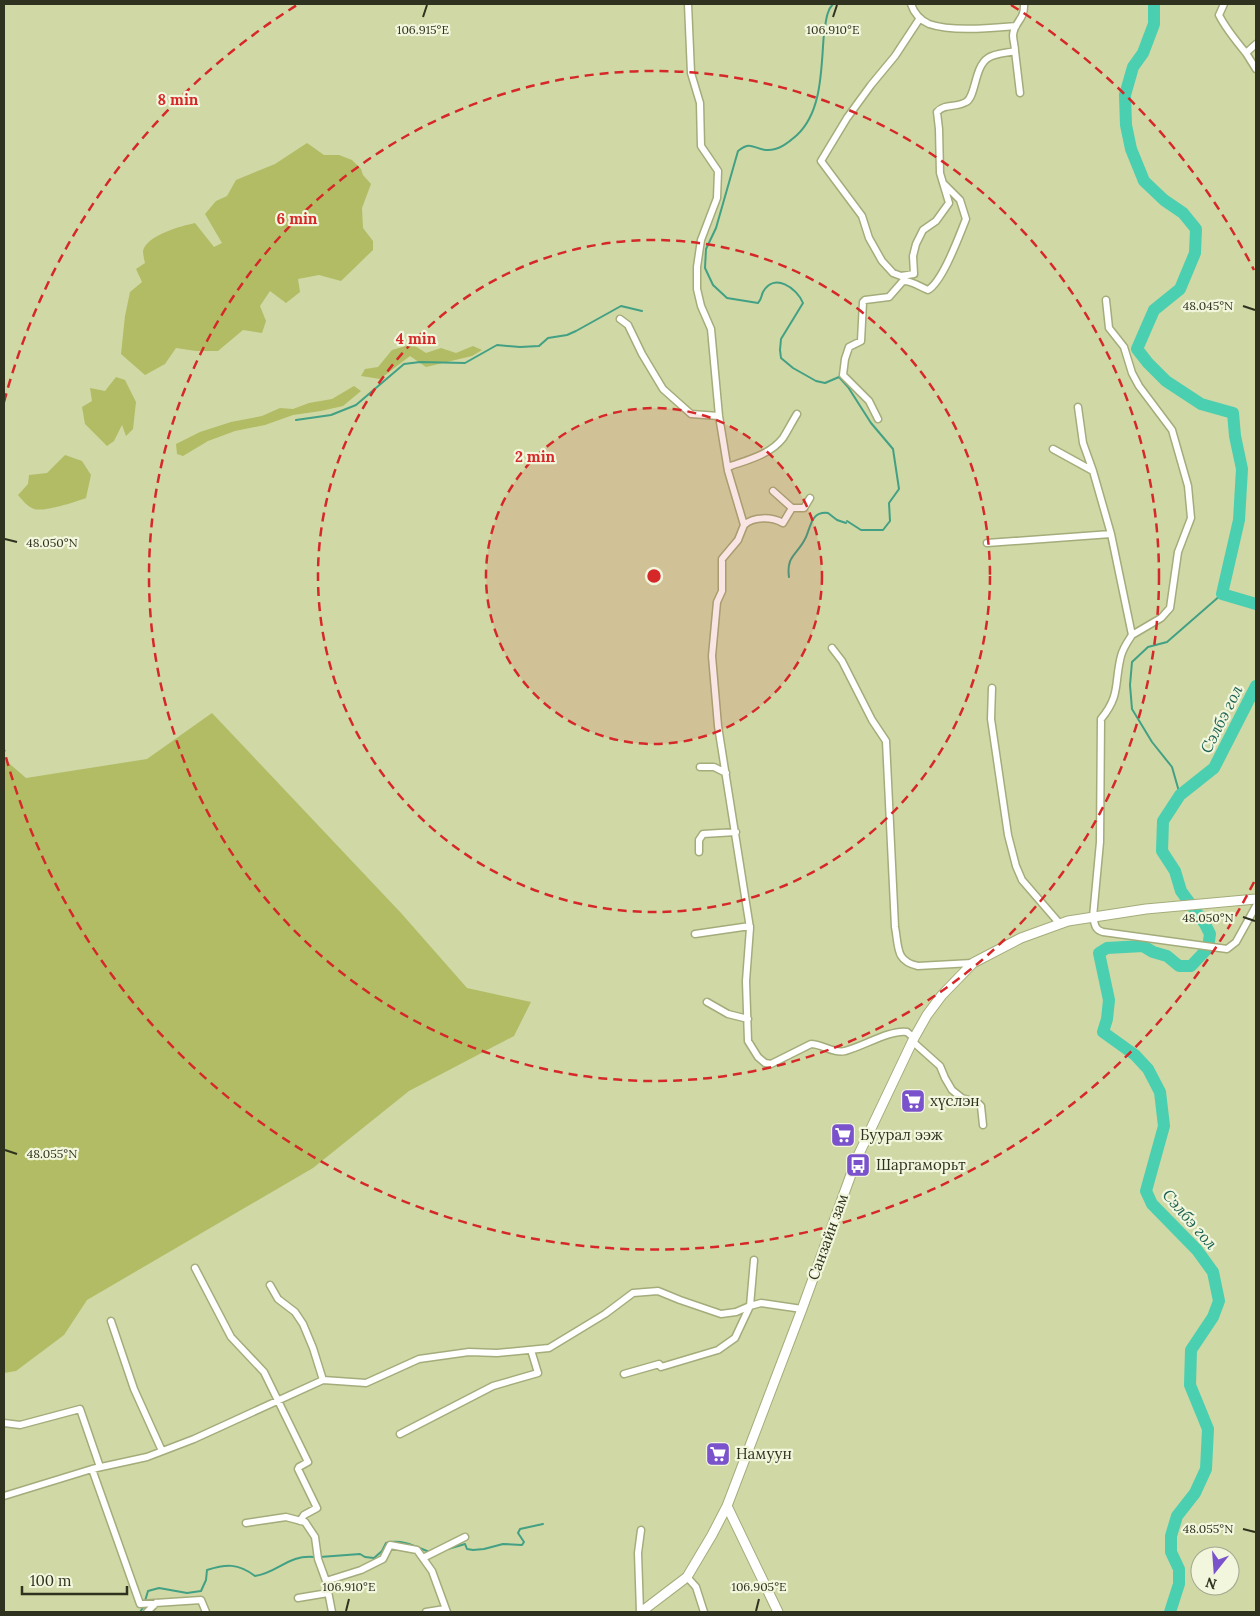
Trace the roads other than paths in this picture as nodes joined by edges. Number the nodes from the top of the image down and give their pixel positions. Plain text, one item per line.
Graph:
1 (688, 4) edge
2 (912, 4) edge
3 (1024, 4) edge
4 (1224, 4) edge
5 (920, 18) junction
6 (1016, 26) junction
7 (1256, 44) edge
8 (1015, 51) junction
9 (1246, 53) junction
10 (1256, 69) edge
11 (1020, 93) dead end
12 (943, 184) junction
13 (1106, 300) dead end
14 (620, 319) dead end
15 (1078, 407) dead end
16 (797, 414) dead end
17 (719, 416) junction
18 (878, 419) dead end
19 (1053, 449) dead end
20 (728, 468) junction
21 (1093, 471) junction
22 (773, 491) dead end
23 (810, 498) dead end
24 (792, 508) junction
25 (744, 525) junction
26 (1110, 534) junction
27 (987, 543) dead end
28 (1132, 635) junction
29 (832, 648) dead end
30 (992, 688) dead end
31 (700, 767) dead end
32 (726, 773) junction
33 (736, 832) junction
34 (699, 852) dead end
35 (1256, 899) edge
36 (1256, 906) edge
37 (1093, 917) junction
38 (1060, 924) junction
39 (750, 926) junction
40 (695, 934) dead end
41 (973, 963) junction
42 (707, 1002) dead end
43 (748, 1018) junction
44 (913, 1039) junction
45 (983, 1125) dead end
46 (754, 1260) dead end
47 (195, 1268) dead end
48 (270, 1285) dead end
49 (750, 1306) junction
50 (802, 1309) junction
51 (111, 1321) dead end
52 (531, 1350) junction
53 (624, 1374) dead end
54 (323, 1380) junction
55 (278, 1400) junction
56 (4, 1423) edge
57 (400, 1434) dead end
58 (162, 1451) junction
59 (100, 1467) junction
60 (92, 1469) junction
61 (4, 1496) edge
62 (726, 1506) junction
63 (300, 1521) junction
64 (246, 1523) dead end
65 (641, 1530) dead end
66 (465, 1537) dead end
67 (423, 1558) junction
68 (687, 1577) junction
69 (326, 1581) junction
70 (328, 1593) junction
71 (298, 1598) dead end
72 (156, 1603) junction
73 (446, 1611) edge
74 (147, 1612) edge
75 (206, 1612) edge
76 (332, 1612) edge
77 (426, 1612) edge
78 (641, 1612) edge
79 (704, 1612) edge
80 (778, 1612) edge

1 - 17 street
2 - 5 street
3 - 6 street
4 - 9 street
5 - 6 street
5 - 12 street
6 - 8 street
7 - 9 street
8 - 11 street
8 - 12 street
9 - 10 street
12 - 18 street
13 - 28 street
14 - 17 street
15 - 21 street
16 - 20 street
17 - 20 street
19 - 21 street
20 - 25 street
21 - 26 street
22 - 24 street
23 - 24 street
24 - 25 street
25 - 32 street
26 - 27 street
26 - 28 street
28 - 37 street
29 - 41 street
30 - 38 street
31 - 32 street
32 - 33 street
33 - 34 street
33 - 39 street
35 - 37 main road, Санзайн зам
36 - 37 street
37 - 38 main road, Санзайн зам
38 - 41 main road, Санзайн зам
39 - 40 street
39 - 43 street
41 - 44 main road, Санзайн зам
42 - 43 street
43 - 44 street
44 - 45 street
44 - 50 main road, Санзайн зам
46 - 49 street
47 - 55 street
48 - 54 street
49 - 50 street
49 - 52 street
49 - 53 street
50 - 62 main road, Санзайн зам
51 - 58 street
52 - 54 street
52 - 57 street
54 - 55 street
55 - 58 street
55 - 63 street
56 - 59 street
58 - 59 street
59 - 60 street
60 - 61 street
60 - 72 street
62 - 68 main road, Санзайн зам
62 - 80 main road
63 - 64 street
63 - 69 street
65 - 78 street
66 - 67 street
67 - 69 street
67 - 73 street
68 - 78 main road
68 - 79 street
69 - 70 street
70 - 71 street
70 - 76 street
72 - 74 street
72 - 75 street
73 - 77 street

